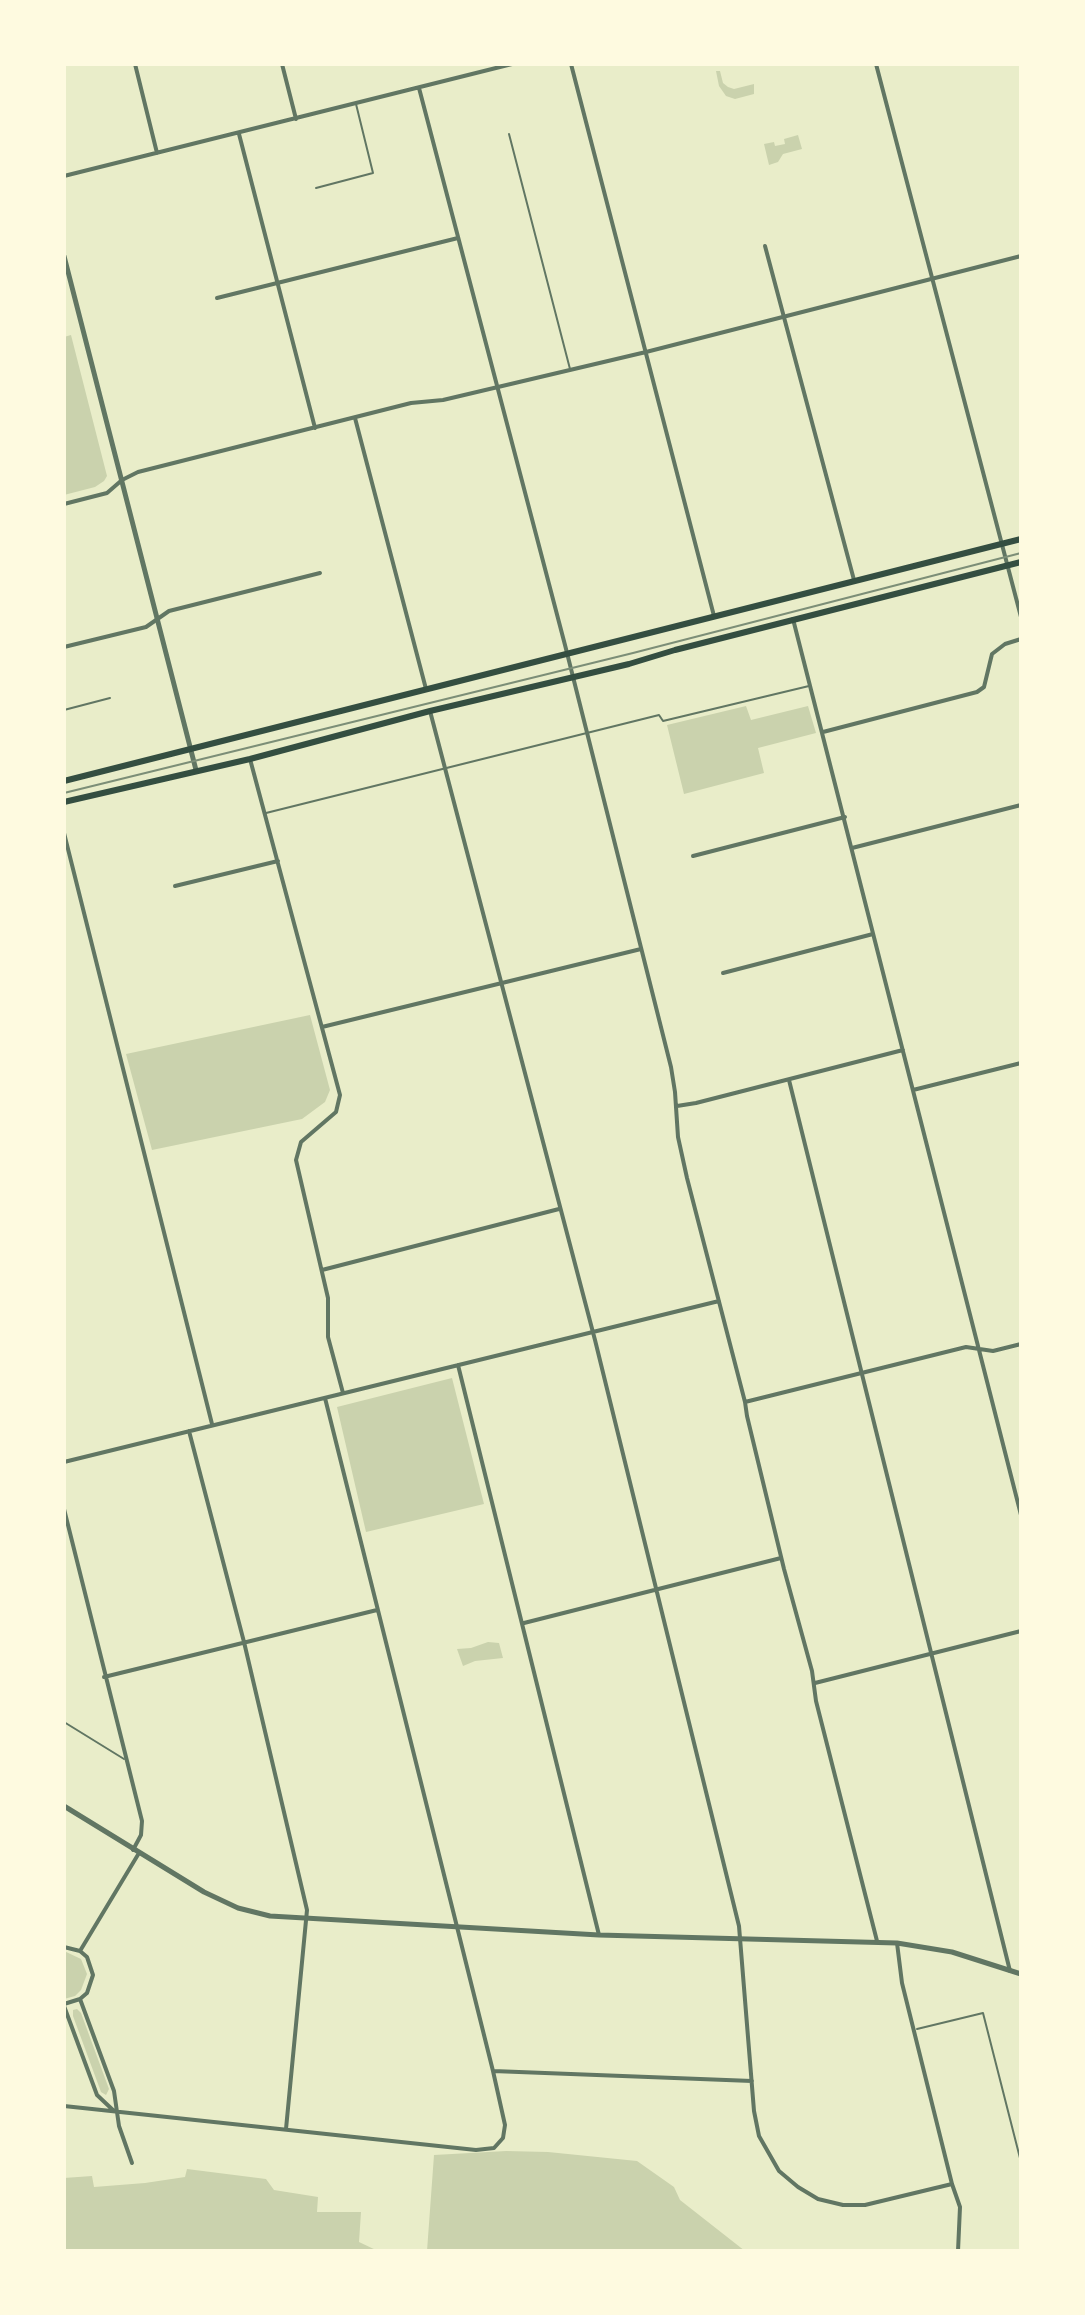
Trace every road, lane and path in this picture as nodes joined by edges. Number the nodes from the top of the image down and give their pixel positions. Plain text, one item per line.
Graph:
1 (135, 64) edge
2 (282, 64) edge
3 (512, 64) edge
4 (571, 64) edge
5 (876, 64) edge
6 (419, 88) junction
7 (356, 104) junction
8 (296, 119) junction
9 (239, 134) junction
10 (509, 134) dead end
11 (157, 153) junction
12 (64, 176) edge
13 (316, 188) dead end
14 (458, 238) junction
15 (765, 246) dead end
16 (64, 256) edge
17 (1021, 256) edge
18 (932, 279) junction
19 (278, 283) junction
20 (217, 298) dead end
21 (784, 316) junction
22 (646, 352) junction
23 (571, 370) junction
24 (497, 387) junction
25 (355, 418) junction
26 (315, 428) junction
27 (122, 480) junction
28 (64, 504) edge
29 (1021, 539) edge
30 (1001, 543) junction
31 (1021, 562) edge
32 (1008, 565) junction
33 (320, 573) dead end
34 (855, 582) junction
35 (1021, 617) edge
36 (715, 618) junction
37 (159, 619) junction
38 (793, 619) junction
39 (1021, 639) edge
40 (64, 647) edge
41 (567, 654) junction
42 (572, 677) junction
43 (810, 686) junction
44 (426, 691) junction
45 (110, 698) dead end
46 (64, 710) edge
47 (430, 711) junction
48 (823, 732) junction
49 (586, 733) junction
50 (191, 748) junction
51 (250, 759) junction
52 (446, 769) junction
53 (196, 770) junction
54 (64, 781) edge
55 (64, 802) edge
56 (1021, 805) edge
57 (265, 814) junction
58 (845, 817) junction
59 (64, 833) edge
60 (852, 848) junction
61 (693, 856) dead end
62 (278, 861) junction
63 (175, 886) dead end
64 (873, 934) junction
65 (641, 949) junction
66 (723, 973) dead end
67 (503, 983) junction
68 (322, 1027) junction
69 (904, 1050) junction
70 (1021, 1063) edge
71 (789, 1080) junction
72 (913, 1090) junction
73 (677, 1106) junction
74 (559, 1209) junction
75 (322, 1270) junction
76 (719, 1301) junction
77 (593, 1332) junction
78 (1021, 1344) edge
79 (979, 1349) junction
80 (458, 1365) junction
81 (863, 1372) junction
82 (343, 1393) junction
83 (325, 1398) junction
84 (745, 1402) junction
85 (212, 1425) junction
86 (189, 1431) junction
87 (64, 1462) edge
88 (64, 1509) edge
89 (1021, 1515) edge
90 (781, 1558) junction
91 (657, 1592) junction
92 (377, 1610) junction
93 (523, 1623) junction
94 (1021, 1631) edge
95 (244, 1642) junction
96 (931, 1655) junction
97 (104, 1677) junction
98 (815, 1683) junction
99 (64, 1722) edge
100 (127, 1761) junction
101 (64, 1806) edge
102 (136, 1852) junction
103 (308, 1919) junction
104 (458, 1928) junction
105 (599, 1935) junction
106 (739, 1940) junction
107 (877, 1941) junction
108 (897, 1943) junction
109 (64, 1947) edge
110 (80, 1951) junction
111 (1010, 1971) junction
112 (1021, 1974) edge
113 (80, 1999) junction
114 (64, 2005) edge
115 (915, 2029) junction
116 (493, 2071) junction
117 (752, 2081) junction
118 (64, 2106) edge
119 (116, 2112) junction
120 (286, 2130) junction
121 (1021, 2162) edge
122 (132, 2163) dead end
123 (952, 2184) junction
124 (958, 2251) edge

1 - 11 street
2 - 8 street
3 - 6 street
4 - 22 street
5 - 18 street
6 - 7 street
6 - 14 street
7 - 8 street
7 - 13 lane
8 - 9 street
9 - 11 street
9 - 19 street
10 - 23 lane
11 - 12 street
14 - 19 street
14 - 24 street
15 - 21 street
16 - 27 street
17 - 18 street
18 - 21 street
18 - 30 street
19 - 20 street
19 - 26 street
21 - 22 street
21 - 34 street
22 - 23 street
22 - 36 street
23 - 24 street
24 - 25 street
24 - 41 street
25 - 26 street
25 - 44 street
26 - 27 street
27 - 28 street
27 - 37 street
29 - 30 main road
30 - 32 street
30 - 34 main road
31 - 32 main road
32 - 35 street
32 - 38 main road
33 - 37 street
34 - 36 main road
36 - 41 main road
37 - 40 street
37 - 50 street
38 - 42 main road
38 - 43 street
39 - 48 street
41 - 42 street
41 - 44 main road
42 - 47 main road
42 - 49 street
43 - 48 street
43 - 49 lane
44 - 50 main road
45 - 46 lane
47 - 51 main road
47 - 52 street
48 - 58 street
49 - 52 lane
49 - 65 street
50 - 53 street
50 - 54 main road
51 - 53 main road
51 - 57 street
52 - 57 lane
52 - 67 street
53 - 55 main road
56 - 60 street
57 - 62 street
58 - 60 street
58 - 61 street
59 - 85 street
60 - 64 street
62 - 63 street
62 - 68 street
64 - 66 street
64 - 69 street
65 - 67 street
65 - 73 street
67 - 68 street
67 - 74 street
68 - 75 street
69 - 71 street
69 - 72 street
70 - 72 street
71 - 73 street
71 - 81 street
72 - 79 street
73 - 76 street
74 - 75 street
74 - 77 street
75 - 82 street
76 - 77 street
76 - 84 street
77 - 80 street
77 - 91 street
78 - 79 street
79 - 81 street
79 - 89 street
80 - 82 street
80 - 93 street
81 - 84 street
81 - 96 street
82 - 83 street
83 - 85 street
83 - 92 street
84 - 90 street
85 - 86 street
86 - 87 street
86 - 95 street
88 - 97 street
90 - 91 street
90 - 98 street
91 - 93 street
91 - 106 street
92 - 95 street
92 - 104 street
93 - 105 street
94 - 96 street
95 - 97 street
95 - 103 street
96 - 98 street
96 - 111 street
97 - 100 street
98 - 107 street
99 - 100 lane
100 - 102 street
101 - 102 street
102 - 103 street
102 - 110 street
103 - 104 street
103 - 120 street
104 - 105 street
104 - 116 street
105 - 106 street
106 - 107 street
106 - 117 street
107 - 108 street
108 - 111 street
108 - 115 street
109 - 110 street
110 - 113 street
111 - 112 street
113 - 114 street
113 - 119 street
114 - 119 street
115 - 121 lane
115 - 123 street
116 - 117 street
116 - 120 street
117 - 123 street
118 - 119 street
119 - 120 street
119 - 122 street
123 - 124 street

